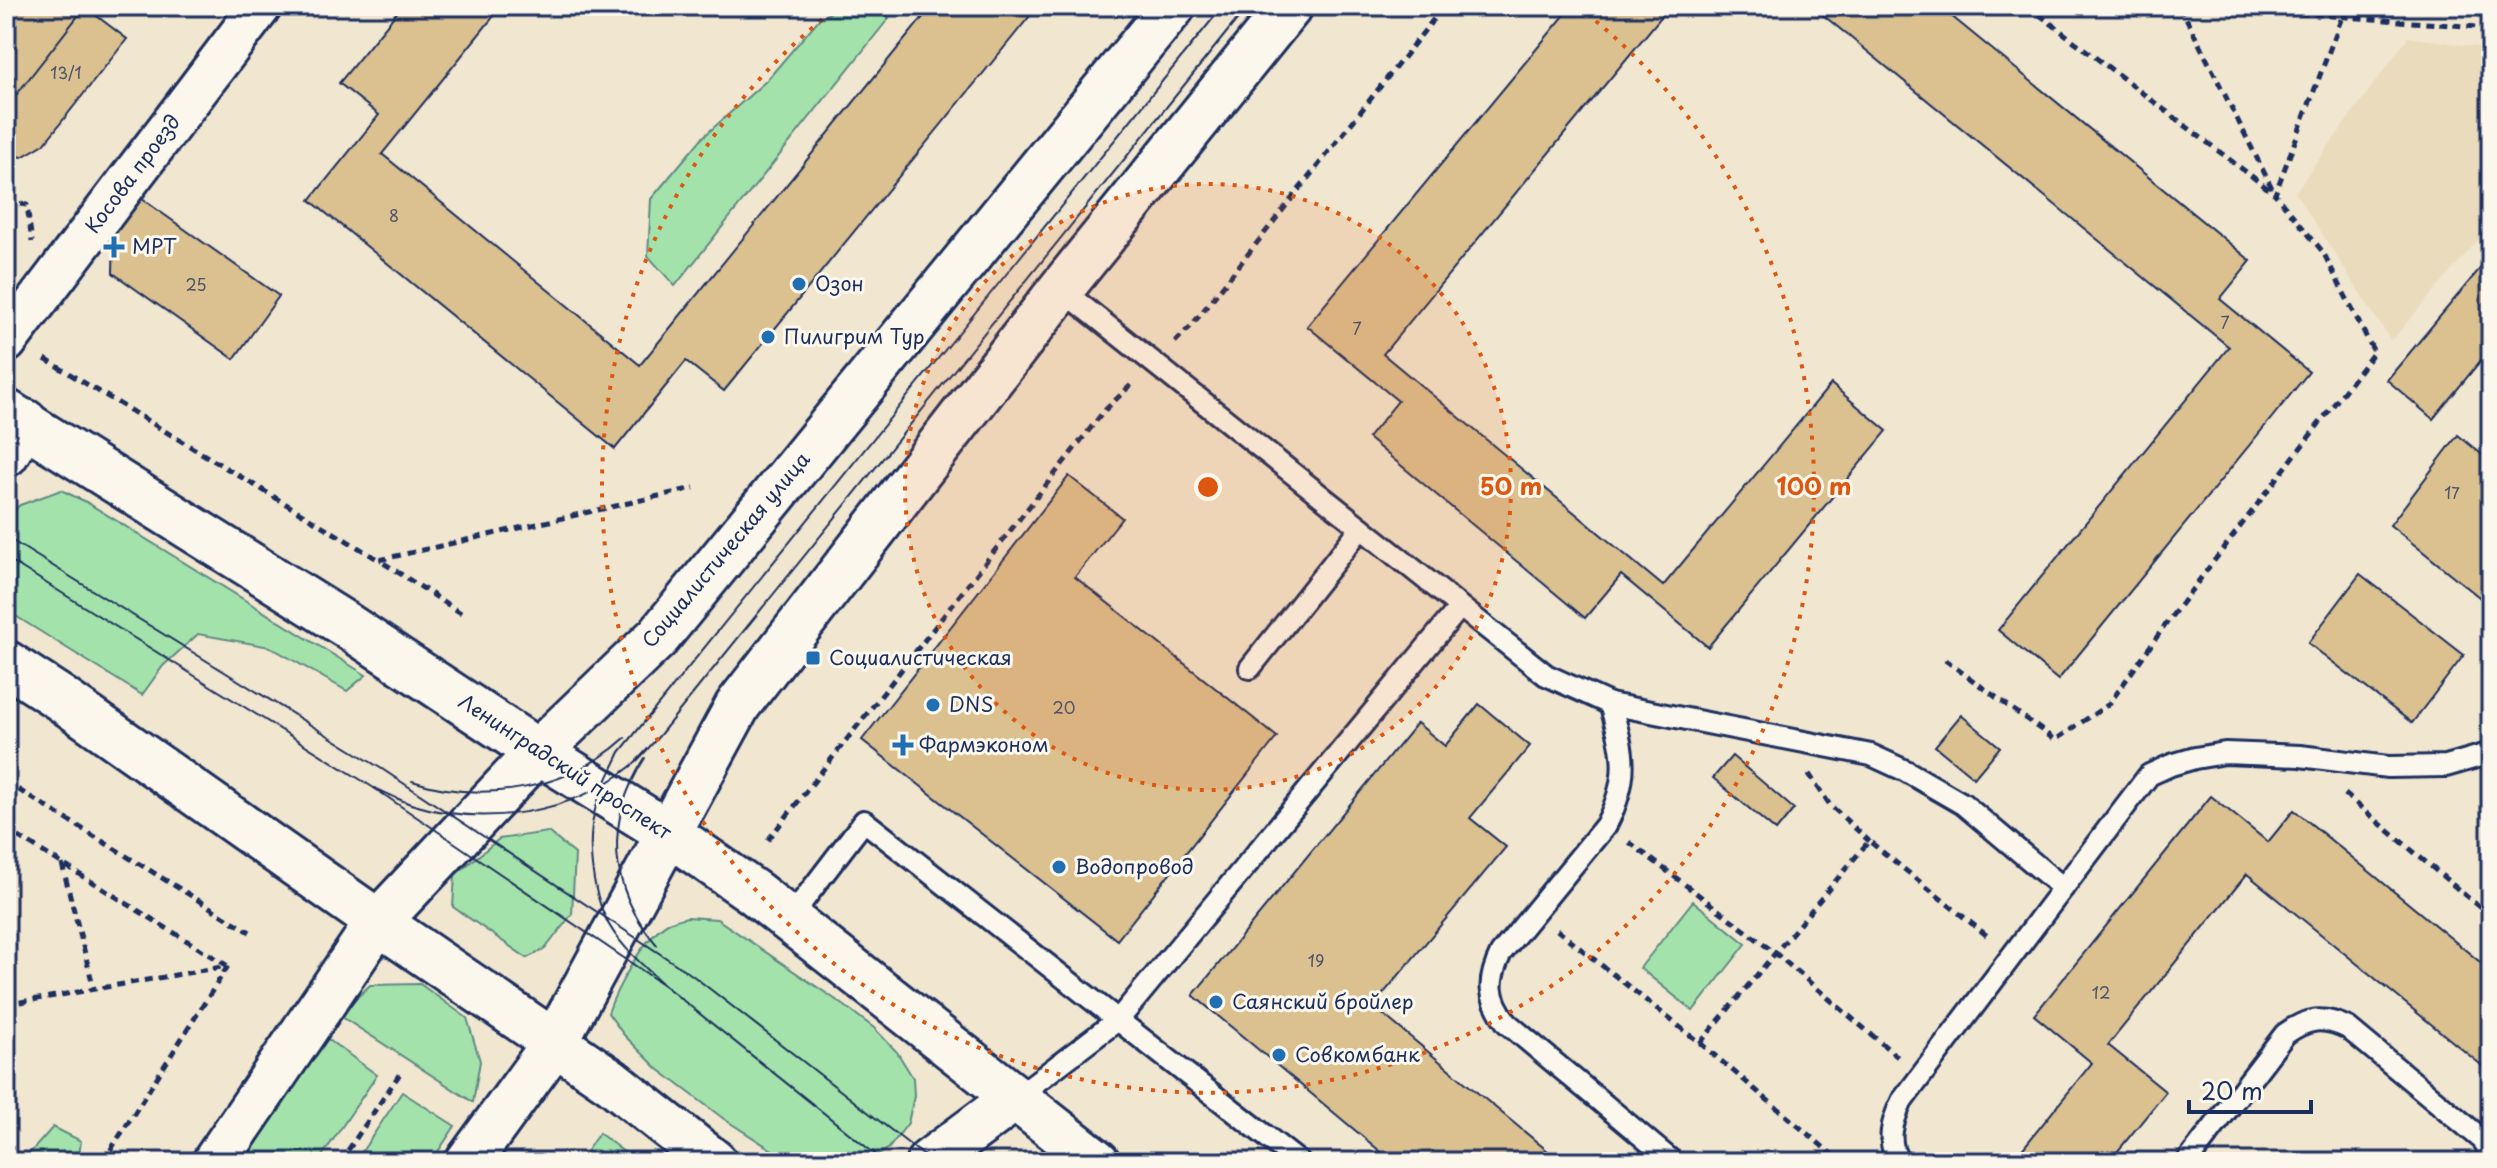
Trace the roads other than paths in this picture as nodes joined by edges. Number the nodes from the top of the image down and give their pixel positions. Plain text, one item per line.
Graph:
1 (261, 6) edge
2 (1173, 6) edge
3 (1290, 6) edge
4 (1061, 289) junction
5 (6, 342) edge
6 (12, 429) edge
7 (1361, 528) junction
8 (1460, 607) junction
9 (6, 663) edge
10 (1250, 668) dead end
11 (1610, 704) junction
12 (538, 752) junction
13 (2491, 753) edge
14 (667, 832) junction
15 (2063, 888) junction
16 (789, 919) junction
17 (378, 922) junction
18 (1119, 1019) junction
19 (554, 1044) junction
20 (1015, 1098) junction
21 (2491, 1153) edge
22 (215, 1162) edge
23 (468, 1162) edge
24 (714, 1162) edge
25 (929, 1162) edge
26 (1097, 1162) edge
27 (1299, 1162) edge
28 (1673, 1162) edge
29 (1899, 1162) edge
30 (2187, 1162) edge

1 - 5 street, Косова проезд
2 - 12 street, Социалистическая улица
3 - 4 street
4 - 7 lane
4 - 14 street
6 - 12 street, Ленинградский проспект
7 - 8 lane
7 - 10 lane
8 - 11 lane
8 - 18 lane
9 - 17 street
11 - 15 lane
11 - 28 lane
12 - 14 street, Ленинградский проспект
12 - 17 street, Социалистическая улица
13 - 15 lane
14 - 16 street, Ленинградский проспект
14 - 19 street
15 - 29 lane
16 - 18 lane
16 - 20 street, Ленинградский проспект
17 - 19 street
17 - 22 street, Социалистическая улица
18 - 20 lane
18 - 27 lane
19 - 23 street
19 - 24 street
20 - 25 street
20 - 26 street, Ленинградский проспект
21 - 30 lane

